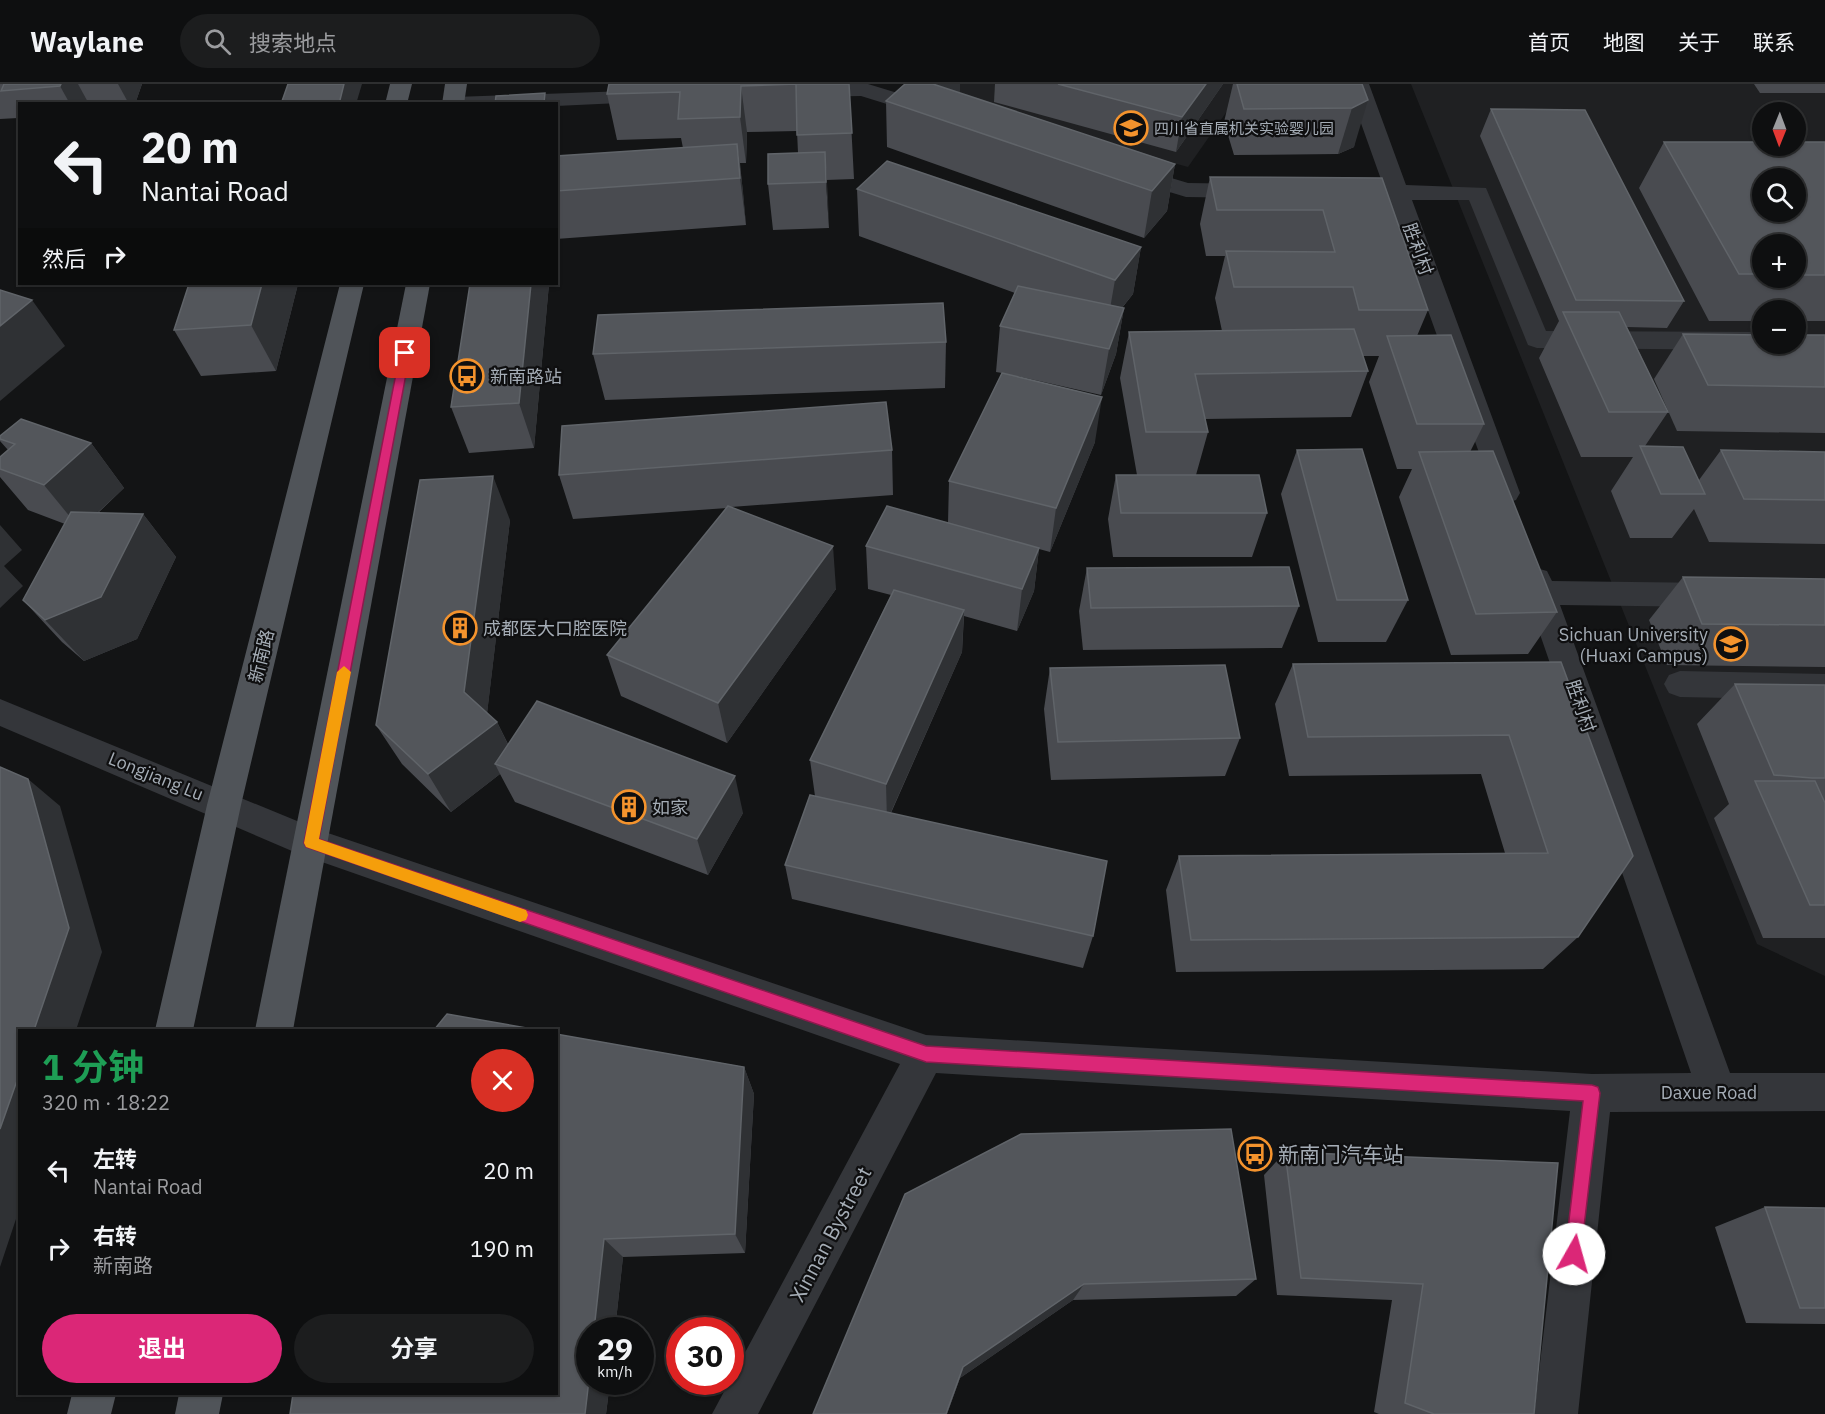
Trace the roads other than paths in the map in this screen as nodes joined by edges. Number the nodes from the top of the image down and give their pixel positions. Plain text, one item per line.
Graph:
1 (401, 84) edge
2 (456, 84) edge
3 (1358, 84) edge
4 (778, 92) dead end
5 (670, 96) dead end
6 (396, 102) edge
7 (454, 102) edge
8 (508, 102) edge
9 (952, 117) edge
10 (1108, 166) edge
11 (1269, 191) edge
12 (1327, 192) edge
13 (1398, 193) junction
14 (352, 285) edge
15 (418, 285) edge
16 (1752, 341) edge
17 (1515, 520) edge
18 (1526, 551) edge
19 (1541, 593) junction
20 (1742, 595) edge
21 (1680, 684) dead end
22 (1825, 687) edge
23 (0, 712) edge
24 (224, 805) junction
25 (311, 843) junction
26 (174, 1029) edge
27 (274, 1029) edge
28 (926, 1054) junction
29 (1717, 1092) junction
30 (1825, 1092) edge
31 (1592, 1093) junction
32 (94, 1395) edge
33 (201, 1395) edge
34 (89, 1414) edge
35 (197, 1414) edge
36 (734, 1414) edge
37 (1556, 1414) edge

1 - 6 main road
2 - 7 main road
3 - 13 street, 胜利村
4 - 9 street
5 - 8 street
10 - 11 street
12 - 13 street
13 - 16 street
13 - 17 street, 胜利村
14 - 24 main road, 新南路
15 - 25 main road
18 - 19 street, 胜利村
19 - 20 street
19 - 29 street, 胜利村
21 - 22 street
23 - 24 street, Longjiang Lu
24 - 25 street, Longjiang Lu
24 - 26 main road, 新南路
25 - 27 main road
25 - 28 street, Longjiang Lu
28 - 31 street, Daxue Road
28 - 36 street, Xinnan Bystreet
29 - 30 street, Daxue Road
29 - 31 street, Daxue Road
31 - 37 street
32 - 34 main road
33 - 35 main road

